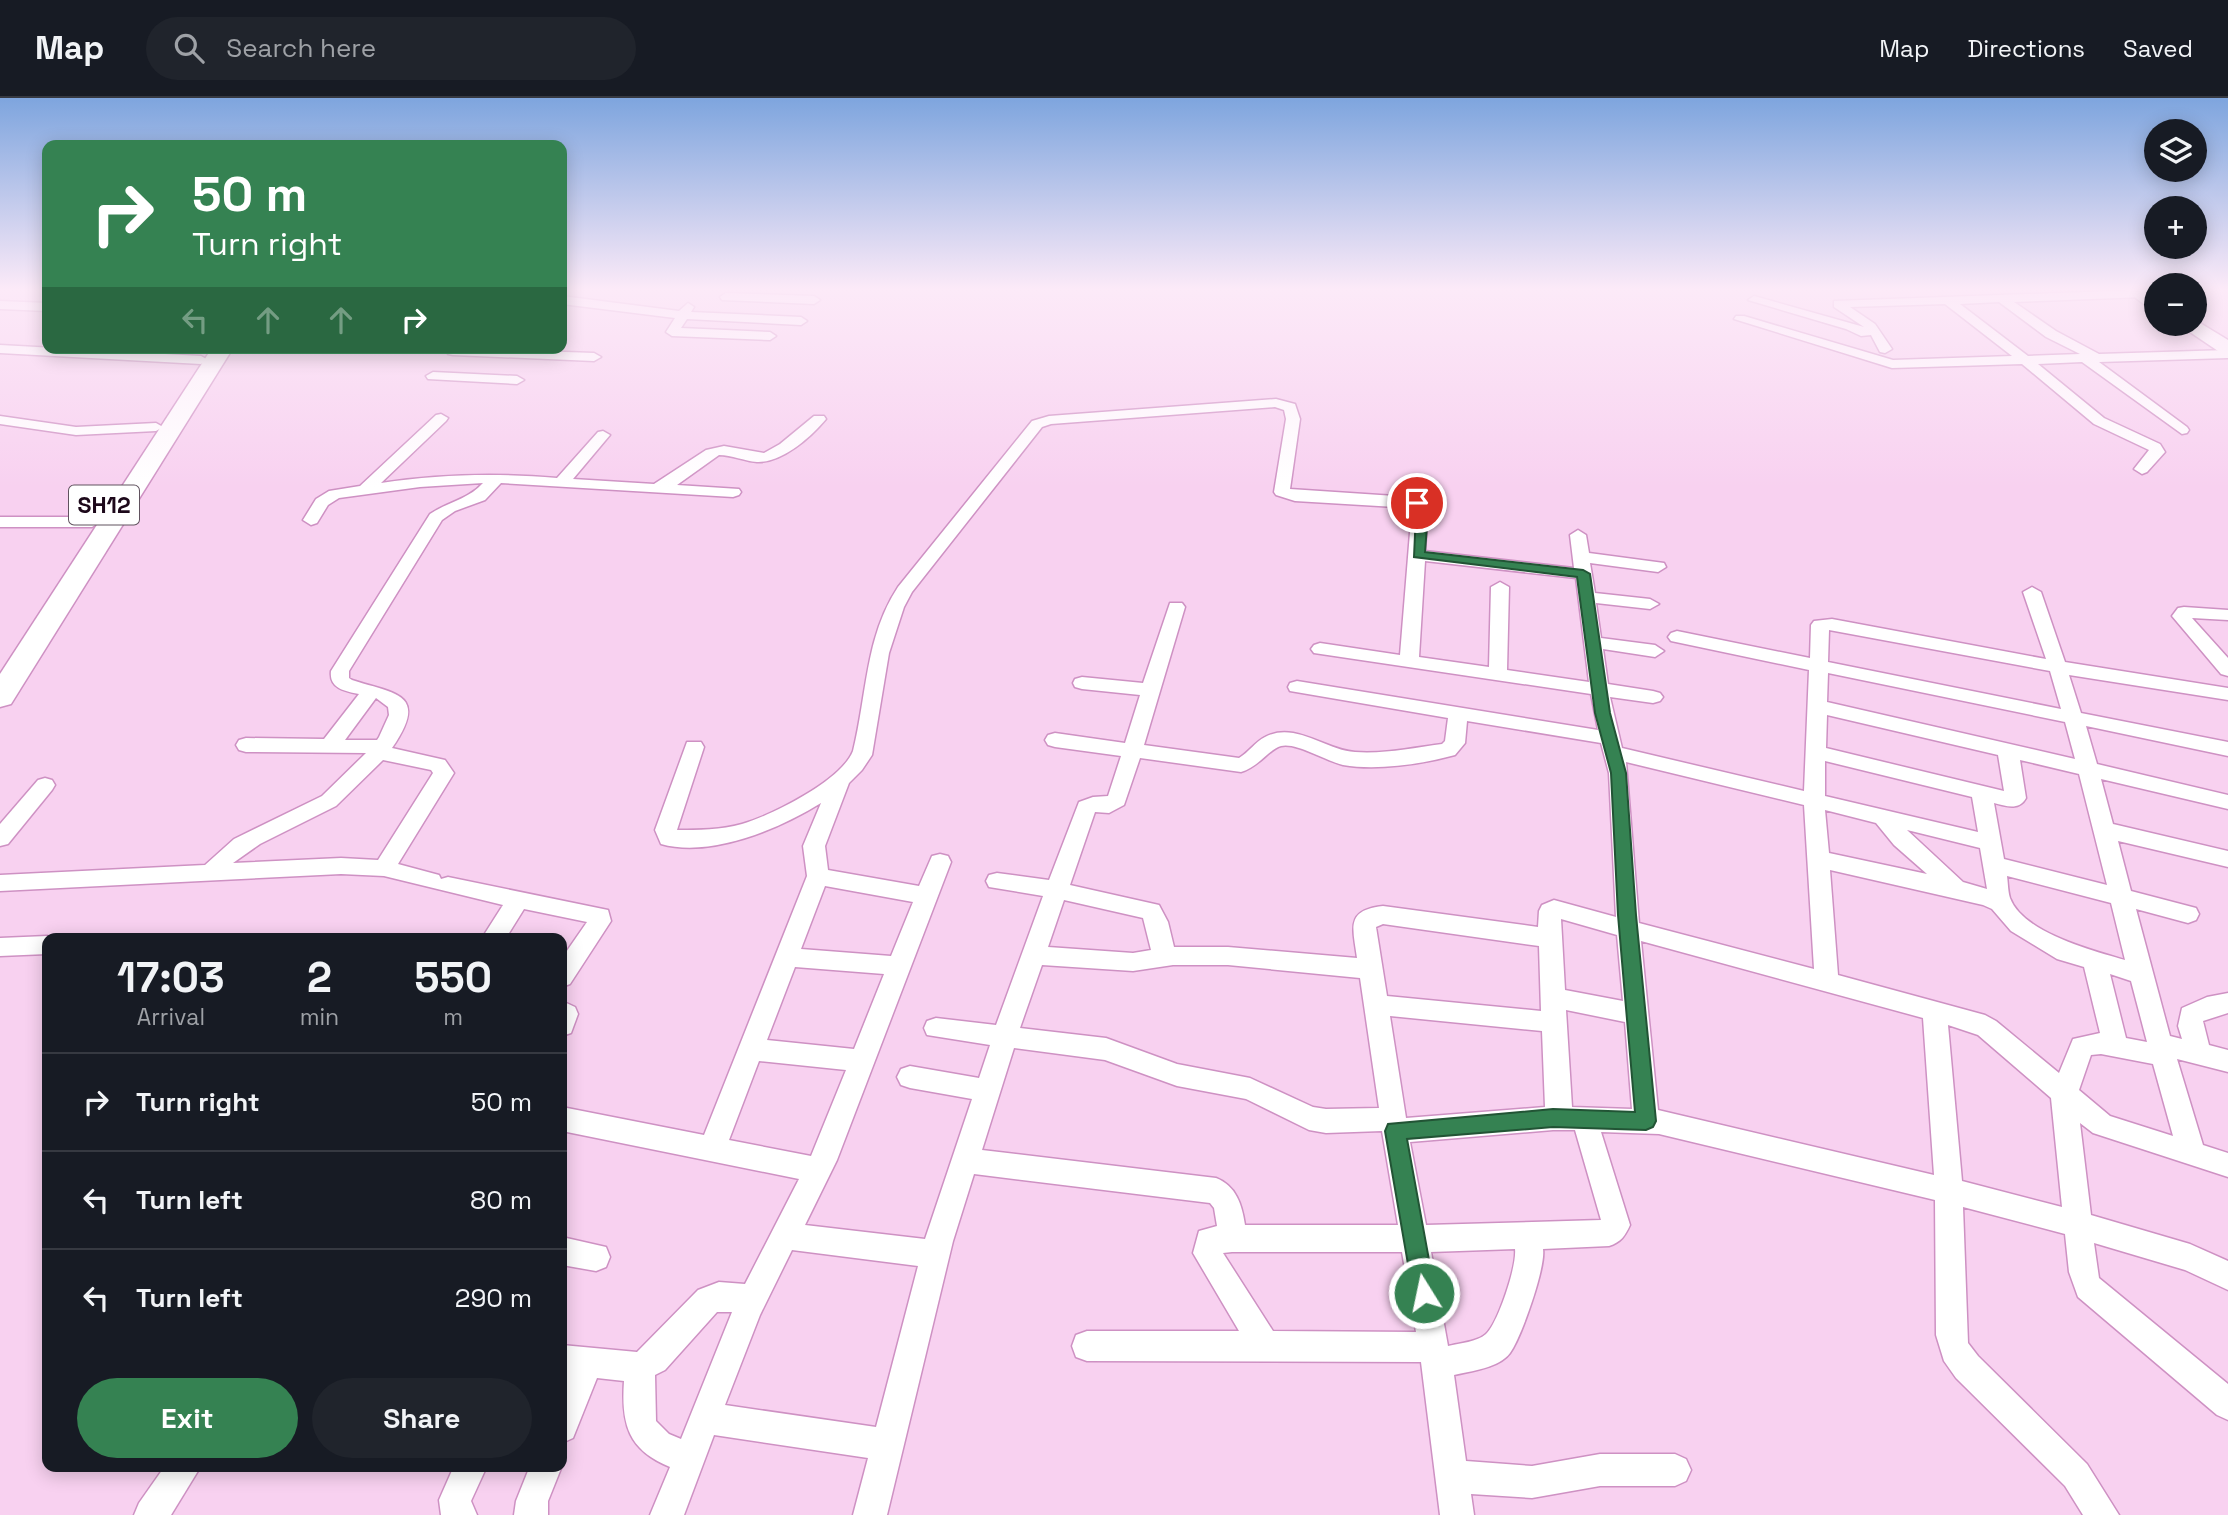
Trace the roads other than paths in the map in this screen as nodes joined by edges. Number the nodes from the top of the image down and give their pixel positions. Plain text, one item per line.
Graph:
1 (209, 355) edge
2 (209, 355) edge
3 (482, 355) edge
4 (566, 355) edge
5 (1860, 355) edge
6 (1892, 355) edge
7 (2019, 355) edge
8 (2085, 355) edge
9 (2189, 355) edge
10 (594, 357) dead end
11 (2090, 358) junction
12 (2025, 360) junction
13 (1903, 364) junction
14 (433, 376) dead end
15 (459, 377) junction
16 (517, 380) dead end
17 (441, 418) dead end
18 (820, 419) dead end
19 (0, 420) edge
20 (156, 427) junction
21 (2182, 430) dead end
22 (603, 435) dead end
23 (2142, 469) dead end
24 (497, 478) junction
25 (561, 483) junction
26 (366, 489) junction
27 (655, 489) junction
28 (733, 492) dead end
29 (311, 520) dead end
30 (0, 522) edge
31 (93, 522) junction
32 (1578, 535) dead end
33 (1418, 555) junction
34 (1582, 566) junction
35 (1658, 567) dead end
36 (1500, 587) dead end
37 (2032, 592) dead end
38 (1586, 597) junction
39 (1650, 604) dead end
40 (1176, 607) dead end
41 (2228, 615) edge
42 (1677, 637) dead end
43 (1593, 642) junction
44 (1320, 649) dead end
45 (1655, 651) dead end
46 (0, 662) edge
47 (1409, 662) junction
48 (1818, 667) junction
49 (2060, 667) junction
50 (2228, 670) edge
51 (1498, 674) junction
52 (1082, 683) dead end
53 (1297, 687) dead end
54 (1599, 689) junction
55 (372, 690) junction
56 (1151, 690) junction
57 (2228, 694) edge
58 (0, 697) edge
59 (1653, 697) dead end
60 (1817, 706) junction
61 (1458, 713) junction
62 (2075, 718) junction
63 (1055, 740) dead end
64 (246, 745) dead end
65 (1610, 745) junction
66 (331, 746) junction
67 (694, 747) dead end
68 (380, 749) junction
69 (2228, 749) edge
70 (1132, 751) junction
71 (2008, 751) junction
72 (1816, 752) junction
73 (2090, 770) junction
74 (840, 780) junction
75 (45, 785) dead end
76 (1982, 793) junction
77 (1814, 800) junction
78 (2228, 802) edge
79 (1882, 816) junction
80 (2105, 830) junction
81 (0, 838) edge
82 (1993, 854) junction
83 (1818, 859) junction
84 (2228, 859) edge
85 (940, 862) dead end
86 (384, 868) junction
87 (209, 873) junction
88 (818, 876) junction
89 (997, 881) dead end
90 (0, 883) edge
91 (1959, 889) junction
92 (1056, 890) junction
93 (2121, 895) junction
94 (927, 896) junction
95 (519, 900) junction
96 (2000, 903) junction
97 (2188, 914) dead end
98 (1629, 929) junction
99 (497, 933) edge
100 (1550, 938) junction
101 (42, 945) edge
102 (0, 947) edge
103 (1033, 956) junction
104 (786, 957) junction
105 (1165, 958) junction
106 (2094, 960) junction
107 (899, 966) junction
108 (1370, 969) junction
109 (567, 970) edge
110 (2141, 974) junction
111 (1827, 983) junction
112 (2228, 1003) edge
113 (1376, 1004) junction
114 (1554, 1010) junction
115 (1935, 1011) junction
116 (1636, 1014) junction
117 (936, 1028) dead end
118 (1005, 1035) junction
119 (2116, 1046) junction
120 (751, 1049) junction
121 (2162, 1050) junction
122 (2199, 1054) junction
123 (862, 1061) junction
124 (2228, 1061) edge
125 (910, 1077) dead end
126 (987, 1091) junction
127 (2064, 1095) junction
128 (1572, 1118) junction
129 (567, 1120) edge
130 (1646, 1121) junction
131 (1394, 1125) junction
132 (712, 1149) junction
133 (2192, 1154) junction
134 (964, 1160) junction
135 (2228, 1165) edge
136 (818, 1170) junction
137 (1949, 1190) junction
138 (2078, 1224) junction
139 (785, 1236) junction
140 (1527, 1236) junction
141 (1232, 1238) junction
142 (1414, 1240) junction
143 (567, 1252) edge
144 (935, 1254) junction
145 (596, 1257) dead end
146 (2228, 1276) edge
147 (753, 1299) junction
148 (1087, 1346) dead end
149 (1265, 1346) junction
150 (1435, 1355) junction
151 (575, 1361) edge
152 (640, 1367) junction
153 (567, 1402) edge
154 (2228, 1404) edge
155 (704, 1418) junction
156 (887, 1445) junction
157 (689, 1458) junction
158 (1675, 1470) dead end
159 (181, 1472) edge
160 (468, 1472) edge
161 (544, 1472) edge
162 (1452, 1476) junction
163 (152, 1515) edge
164 (460, 1515) edge
165 (531, 1515) edge
166 (667, 1515) edge
167 (870, 1515) edge
168 (1457, 1515) edge
169 (2102, 1515) edge

1 - 20 main road, SH12
2 - 58 main road
3 - 15 street
4 - 10 street
5 - 13 street
6 - 13 street
7 - 12 street
8 - 11 street
9 - 11 street
11 - 12 street
11 - 21 street
12 - 13 street
12 - 23 street
14 - 15 street
15 - 16 street
17 - 26 street
18 - 27 street
19 - 20 street
20 - 31 main road, SH12
22 - 25 street
24 - 25 street
24 - 26 street
24 - 55 street
25 - 27 street
26 - 29 street
27 - 28 street
30 - 31 street
31 - 46 main road, SH12
32 - 34 street
33 - 34 street
33 - 47 street
33 - 74 street
34 - 35 street
34 - 38 street
36 - 51 street
37 - 49 street
38 - 39 street
38 - 43 street
40 - 56 street
41 - 50 street
42 - 48 street
43 - 45 street
43 - 54 street
44 - 47 street
47 - 51 street
48 - 49 street
48 - 60 street
48 - 62 street
49 - 57 street
49 - 62 street
51 - 54 street
52 - 56 street
53 - 61 street
54 - 59 street
54 - 65 street
55 - 66 street
55 - 68 street
56 - 70 street
60 - 71 street
60 - 72 street
61 - 65 street
61 - 70 street
62 - 69 street
62 - 73 street
63 - 70 street
64 - 66 street
65 - 77 street
65 - 98 street
66 - 68 street
67 - 74 street
68 - 86 street
68 - 87 street
70 - 92 street
71 - 73 street
71 - 76 street
72 - 76 street
72 - 77 street
73 - 78 street
73 - 80 street
74 - 88 street
75 - 81 street
76 - 82 street
77 - 79 street
77 - 83 street
79 - 82 street
79 - 91 street
80 - 84 street
80 - 93 street
82 - 93 street
82 - 96 street
83 - 91 street
83 - 111 street
85 - 94 street
86 - 87 street
86 - 95 street
87 - 90 street
88 - 94 street
88 - 104 street
89 - 92 street
91 - 96 street
92 - 103 street
92 - 105 street
93 - 97 street
93 - 110 street
94 - 107 street
95 - 99 street
95 - 109 street
96 - 106 street
98 - 100 street
98 - 111 street
98 - 116 street
100 - 108 street
100 - 114 street
101 - 102 street
103 - 105 street
103 - 118 street
104 - 107 street
104 - 120 street
105 - 108 street
106 - 110 street
106 - 119 street
107 - 123 street
108 - 113 street
110 - 121 street
111 - 115 street
112 - 122 street
113 - 114 street
113 - 131 street
114 - 116 street
114 - 128 street
115 - 127 street
115 - 137 street
116 - 130 street
117 - 118 street
118 - 126 street
118 - 131 street
119 - 121 street
119 - 127 street
120 - 123 street
120 - 132 street
121 - 122 street
121 - 133 street
122 - 124 street
123 - 136 street
125 - 126 street
126 - 134 street
127 - 133 street
127 - 138 street
128 - 130 street
128 - 131 street
128 - 140 street
129 - 132 street
130 - 137 street
131 - 142 street
132 - 136 street
133 - 135 street
134 - 141 street
134 - 144 street
136 - 139 street
137 - 138 street
137 - 169 street
138 - 146 street
138 - 154 street
139 - 144 street
139 - 147 street
140 - 142 street
140 - 150 street
141 - 142 street
141 - 149 street
142 - 150 street
143 - 145 street
144 - 156 street
147 - 152 street
147 - 155 street
148 - 149 street
149 - 150 street
150 - 162 street
151 - 152 street
151 - 153 street
152 - 157 street
155 - 156 street
155 - 157 street
156 - 167 street
157 - 166 street
158 - 162 street
159 - 163 street
160 - 164 street
161 - 165 street
162 - 168 street

